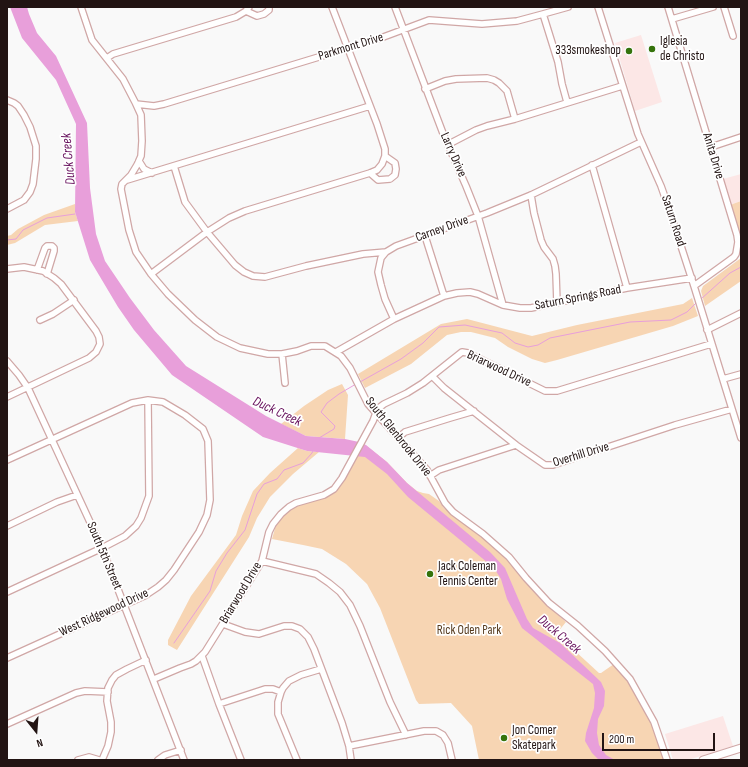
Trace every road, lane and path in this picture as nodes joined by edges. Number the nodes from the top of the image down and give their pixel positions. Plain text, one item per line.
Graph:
1 (81, 7) edge
2 (270, 7) edge
3 (332, 7) edge
4 (395, 7) edge
5 (568, 7) edge
6 (598, 7) edge
7 (668, 7) edge
8 (713, 7) edge
9 (724, 7) edge
10 (248, 9) edge
11 (543, 14) junction
12 (672, 19) junction
13 (403, 29) junction
14 (733, 36) dead end
15 (348, 48) junction
16 (107, 58) junction
17 (622, 86) junction
18 (426, 89) junction
19 (7, 100) edge
20 (567, 102) junction
21 (136, 104) junction
22 (370, 106) junction
23 (515, 118) junction
24 (741, 137) edge
25 (641, 142) junction
26 (449, 144) junction
27 (711, 146) junction
28 (385, 156) junction
29 (139, 161) junction
30 (592, 165) junction
31 (174, 166) junction
32 (152, 173) junction
33 (370, 173) junction
34 (126, 180) junction
35 (531, 195) junction
36 (7, 209) edge
37 (478, 216) junction
38 (207, 232) junction
39 (425, 236) junction
40 (386, 252) junction
41 (7, 269) edge
42 (37, 270) junction
43 (47, 274) junction
44 (151, 274) junction
45 (692, 278) junction
46 (694, 286) junction
47 (627, 288) junction
48 (444, 296) junction
49 (74, 300) junction
50 (557, 303) junction
51 (504, 305) junction
52 (741, 313) edge
53 (394, 319) junction
54 (40, 320) dead end
55 (707, 330) junction
56 (712, 344) junction
57 (336, 352) junction
58 (282, 354) junction
59 (7, 361) edge
60 (741, 374) edge
61 (432, 376) junction
62 (723, 379) junction
63 (285, 383) dead end
64 (27, 387) junction
65 (7, 397) edge
66 (148, 400) junction
67 (732, 409) junction
68 (474, 412) junction
69 (376, 413) junction
70 (740, 429) edge
71 (398, 438) junction
72 (741, 438) edge
73 (51, 440) junction
74 (516, 445) junction
75 (7, 460) edge
76 (430, 476) junction
77 (77, 495) junction
78 (7, 526) edge
79 (102, 548) junction
80 (262, 561) junction
81 (7, 592) edge
82 (124, 604) junction
83 (223, 624) junction
84 (202, 656) junction
85 (7, 658) edge
86 (146, 660) junction
87 (321, 669) junction
88 (154, 679) junction
89 (108, 692) junction
90 (281, 692) junction
91 (219, 704) junction
92 (7, 724) edge
93 (406, 735) junction
94 (349, 746) junction
95 (741, 748) edge
96 (180, 750) junction
97 (741, 753) edge
98 (78, 760) edge
99 (101, 760) edge
100 (158, 760) edge
101 (184, 760) edge
102 (241, 760) edge
103 (297, 760) edge
104 (350, 760) edge
105 (452, 760) edge
106 (667, 760) edge
107 (703, 760) edge
108 (718, 760) edge

1 - 16 street
2 - 10 street
3 - 15 street
4 - 13 street, Larry Drive
5 - 11 street, Parkmont Drive
6 - 17 street, Saturn Road
7 - 12 street, Anita Drive
8 - 12 street
9 - 14 street
10 - 16 street
11 - 13 street, Parkmont Drive
11 - 20 street
12 - 27 street, Anita Drive
13 - 15 street, Parkmont Drive
13 - 18 street, Larry Drive
15 - 21 street, Parkmont Drive
15 - 22 street
16 - 21 street
17 - 20 street
17 - 25 street, Saturn Road
18 - 23 street
18 - 26 street, Larry Drive
19 - 36 street
20 - 23 street
21 - 29 street
22 - 28 street
22 - 31 street
23 - 26 street
24 - 27 street
25 - 30 street, Carney Drive
25 - 45 street, Saturn Road
26 - 37 street, Larry Drive
27 - 46 street, Anita Drive
28 - 33 street
28 - 33 street
29 - 32 street
29 - 34 street
30 - 35 street, Carney Drive
30 - 47 street
31 - 32 street
31 - 38 street, Carney Drive
32 - 34 street
33 - 38 street
34 - 44 street
35 - 37 street, Carney Drive
35 - 50 street
37 - 39 street, Carney Drive
37 - 51 street, Larry Drive
38 - 40 street, Carney Drive
38 - 44 street
39 - 40 street, Carney Drive
39 - 48 street
40 - 53 street
41 - 42 street
42 - 43 street
42 - 43 street
43 - 49 street
44 - 58 street
45 - 46 street, Saturn Road
45 - 47 street, Saturn Springs Road
46 - 55 street, Saturn Road
47 - 50 street, Saturn Springs Road
48 - 51 street, Saturn Springs Road
48 - 53 street, Saturn Springs Road
49 - 54 street
49 - 64 street
50 - 51 street, Saturn Springs Road
52 - 55 street
53 - 57 street, Saturn Springs Road
55 - 56 street, Saturn Road
56 - 61 street, Briarwood Drive
56 - 62 street, Saturn Road
57 - 58 street
57 - 69 street, South Glenbrook Drive
58 - 63 street
59 - 64 street, South 5th Street
60 - 62 street
61 - 68 street, Overhill Drive
61 - 69 street, Briarwood Drive
62 - 67 street, Saturn Road
64 - 65 street
64 - 73 street, South 5th Street
66 - 73 street
66 - 79 street
66 - 82 street, West Ridgewood Drive
67 - 70 street, Saturn Road
67 - 74 street, Overhill Drive
68 - 71 street
68 - 74 street, Overhill Drive
69 - 71 street, South Glenbrook Drive
69 - 80 street, Briarwood Drive
70 - 72 street, Saturn Road
71 - 76 street, South Glenbrook Drive
73 - 75 street
73 - 77 street, South 5th Street
74 - 76 street
76 - 106 street, South Glenbrook Drive
77 - 78 street
77 - 79 street, South 5th Street
79 - 81 street
79 - 82 street, South 5th Street
80 - 83 street, Briarwood Drive
80 - 93 street
82 - 85 street, West Ridgewood Drive
82 - 86 street, South 5th Street
83 - 84 street, Briarwood Drive
83 - 87 street
84 - 88 street, Briarwood Drive
84 - 91 street
86 - 88 street, South 5th Street
86 - 89 street
87 - 90 street
87 - 94 street
88 - 96 street, South 5th Street
89 - 92 street
89 - 99 street
90 - 91 street
90 - 103 street
91 - 102 street
93 - 94 street
93 - 105 street
94 - 104 street
95 - 107 main road
96 - 100 street
96 - 101 street, South 5th Street
97 - 108 main road
98 - 99 street

